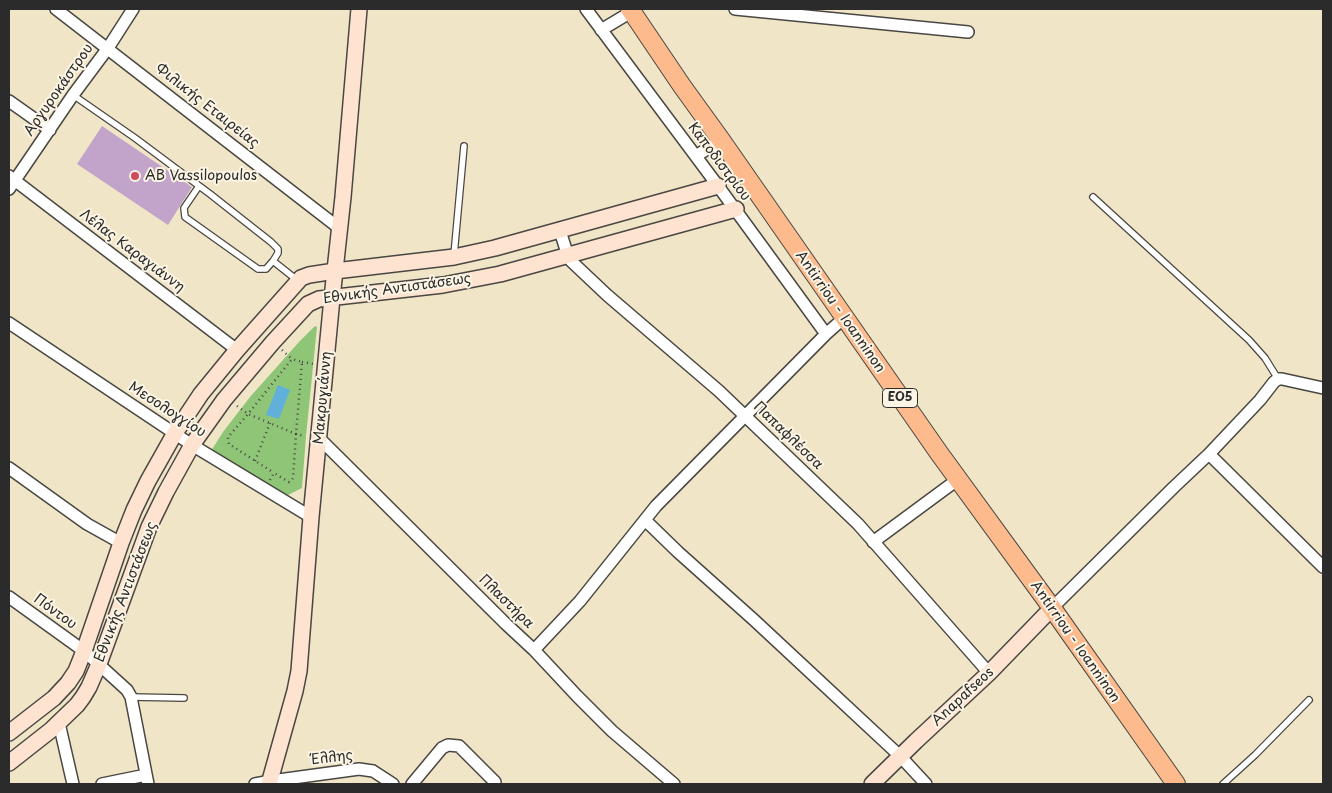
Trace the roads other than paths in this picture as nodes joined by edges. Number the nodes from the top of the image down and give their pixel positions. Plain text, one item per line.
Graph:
1 (56, 9) edge
2 (133, 9) edge
3 (360, 9) edge
4 (586, 9) edge
5 (735, 9) edge
6 (632, 10) edge
7 (602, 30) junction
8 (968, 32) dead end
9 (108, 48) junction
10 (73, 95) junction
11 (9, 102) edge
12 (50, 130) junction
13 (721, 140) junction
14 (464, 146) dead end
15 (696, 156) junction
16 (11, 182) edge
17 (199, 186) junction
18 (718, 186) junction
19 (1093, 197) dead end
20 (736, 209) junction
21 (340, 228) junction
22 (560, 231) junction
23 (568, 256) junction
24 (454, 257) junction
25 (273, 261) junction
26 (335, 271) junction
27 (298, 280) junction
28 (332, 298) junction
29 (844, 318) junction
30 (9, 323) edge
31 (826, 334) junction
32 (237, 350) junction
33 (1278, 379) junction
34 (1323, 388) edge
35 (745, 416) junction
36 (175, 433) junction
37 (319, 438) junction
38 (192, 445) junction
39 (1209, 454) junction
40 (9, 468) edge
41 (957, 480) junction
42 (311, 517) junction
43 (645, 520) junction
44 (873, 542) junction
45 (121, 543) junction
46 (1323, 567) edge
47 (9, 597) edge
48 (1052, 608) junction
49 (534, 650) junction
50 (84, 651) junction
51 (99, 664) junction
52 (990, 673) junction
53 (130, 697) junction
54 (184, 698) dead end
55 (1310, 700) dead end
56 (59, 723) junction
57 (12, 726) edge
58 (900, 756) junction
59 (9, 763) edge
60 (147, 780) edge
61 (270, 782) edge
62 (495, 782) dead end
63 (74, 784) edge
64 (102, 784) edge
65 (255, 784) edge
66 (393, 784) edge
67 (412, 784) edge
68 (674, 784) edge
69 (872, 784) edge
70 (926, 784) edge
71 (1176, 784) edge
72 (1223, 784) edge

1 - 9 street, Φιλικής Εταιρείας
2 - 9 street, Αργυροκάστρου
3 - 21 street, Μακρυγιάννη
4 - 7 street, Καποδιστρίου
5 - 8 street
6 - 7 street
6 - 13 main road, Antirriou - Ioanninon / ΕΟ5
7 - 15 street, Καποδιστρίου
9 - 10 street, Αργυροκάστρου
9 - 21 street, Φιλικής Εταιρείας
10 - 12 street, Αργυροκάστρου
10 - 17 lane
11 - 12 street
12 - 16 street, Αργυροκάστρου
13 - 15 street
13 - 29 main road, Antirriou - Ioanninon / ΕΟ5
14 - 24 lane
15 - 18 street, Καποδιστρίου
16 - 32 street, Λέλας Καραγιάννη
17 - 25 lane
17 - 25 lane
18 - 20 street, Καποδιστρίου
18 - 22 street, Εθνικής Αντιστάσεως
19 - 33 lane
20 - 23 street, Εθνικής Αντιστάσεως
20 - 31 street, Καποδιστρίου
21 - 26 street, Μακρυγιάννη
22 - 23 street, Παπαφλέσσα
22 - 24 street, Εθνικής Αντιστάσεως
23 - 28 street, Εθνικής Αντιστάσεως
23 - 35 street, Παπαφλέσσα
24 - 26 street, Εθνικής Αντιστάσεως
25 - 27 lane
26 - 27 street, Εθνικής Αντιστάσεως
26 - 28 street, Μακρυγιάννη
27 - 32 street, Εθνικής Αντιστάσεως
28 - 37 street, Μακρυγιάννη
28 - 38 street, Εθνικής Αντιστάσεως
29 - 31 street
29 - 41 main road, Antirriou - Ioanninon / ΕΟ5
30 - 36 street, Μεσολογγίου
31 - 35 street
32 - 36 street, Εθνικής Αντιστάσεως
33 - 34 street
33 - 39 street
35 - 43 street
35 - 44 street, Παπαφλέσσα
36 - 38 street, Μεσολογγίου
36 - 45 street, Εθνικής Αντιστάσεως
37 - 42 street, Μακρυγιάννη
37 - 49 street, Πλαστήρα
38 - 42 street, Μεσολογγίου
38 - 51 street, Εθνικής Αντιστάσεως
39 - 46 street
39 - 48 street
40 - 45 street
41 - 44 street
41 - 48 main road, Antirriou - Ioanninon / ΕΟ5
42 - 61 street, Μακρυγιάννη
43 - 49 street
43 - 58 street
44 - 52 street, Παπαφλέσσα
45 - 50 street, Εθνικής Αντιστάσεως
47 - 50 street, Πόντου
48 - 52 street, Anapafseos
48 - 71 main road, Antirriou - Ioanninon / ΕΟ5
49 - 68 street, Πλαστήρα
50 - 51 street, Πόντου
50 - 57 street, Εθνικής Αντιστάσεως
51 - 53 street, Πόντου
51 - 56 street, Εθνικής Αντιστάσεως
52 - 58 street, Anapafseos
53 - 54 lane
53 - 60 street
55 - 72 lane
56 - 59 street, Εθνικής Αντιστάσεως
56 - 63 street
58 - 69 street, Anapafseos
58 - 70 street
60 - 64 street
61 - 65 street, Έλλης
61 - 66 street, Έλλης
62 - 67 street

